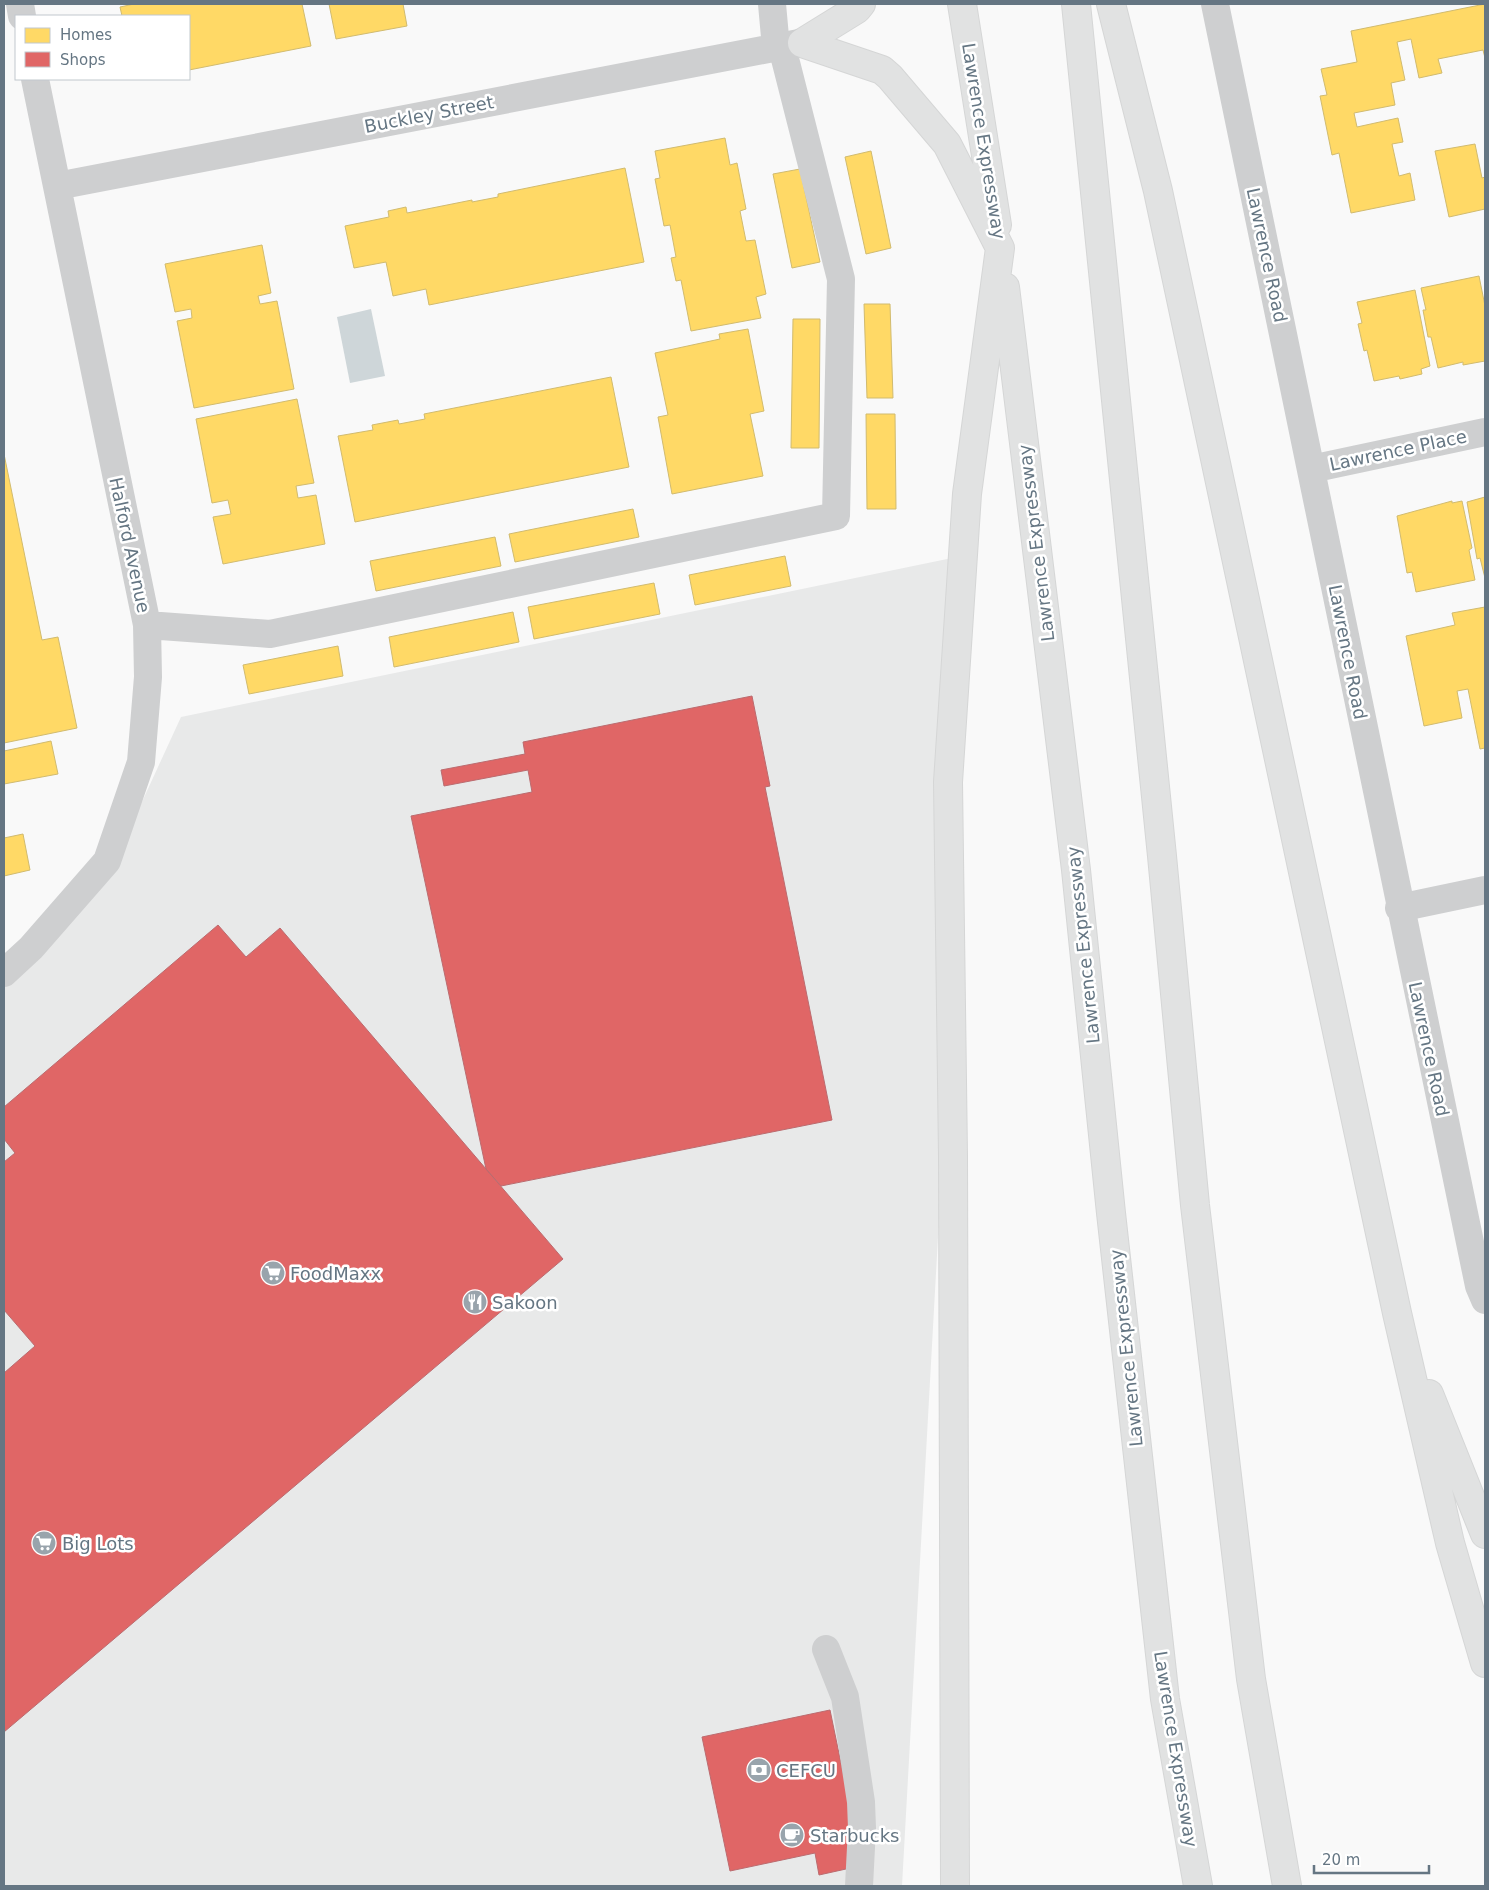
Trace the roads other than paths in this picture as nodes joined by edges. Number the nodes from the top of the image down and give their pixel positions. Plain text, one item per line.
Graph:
1 (772, 4) edge
2 (861, 4) edge
3 (962, 4) edge
4 (1076, 4) edge
5 (1111, 4) edge
6 (1215, 4) edge
7 (786, 46) junction
8 (35, 80) edge
9 (57, 186) junction
10 (1000, 248) junction
11 (1485, 432) edge
12 (1312, 469) junction
13 (147, 625) junction
14 (1485, 890) edge
15 (1399, 908) junction
16 (4, 973) edge
17 (1485, 1300) edge
18 (1396, 1313) junction
19 (1485, 1534) edge
20 (826, 1649) dead end
21 (1485, 1663) edge
22 (859, 1886) edge
23 (955, 1886) edge
24 (1198, 1886) edge
25 (1287, 1886) edge

1 - 7 street
2 - 7 highway
3 - 10 highway, Lawrence Expressway
4 - 25 highway
5 - 18 highway
6 - 12 street, Lawrence Road
7 - 9 street, Buckley Street
7 - 10 highway
7 - 13 street
8 - 9 street, Halford Avenue
9 - 13 street, Halford Avenue
10 - 23 highway
10 - 24 highway, Lawrence Expressway
11 - 12 street, Lawrence Place
12 - 15 street, Lawrence Road
13 - 16 street, Halford Avenue
14 - 15 street
15 - 17 street, Lawrence Road
18 - 19 highway
18 - 21 highway
20 - 22 street

